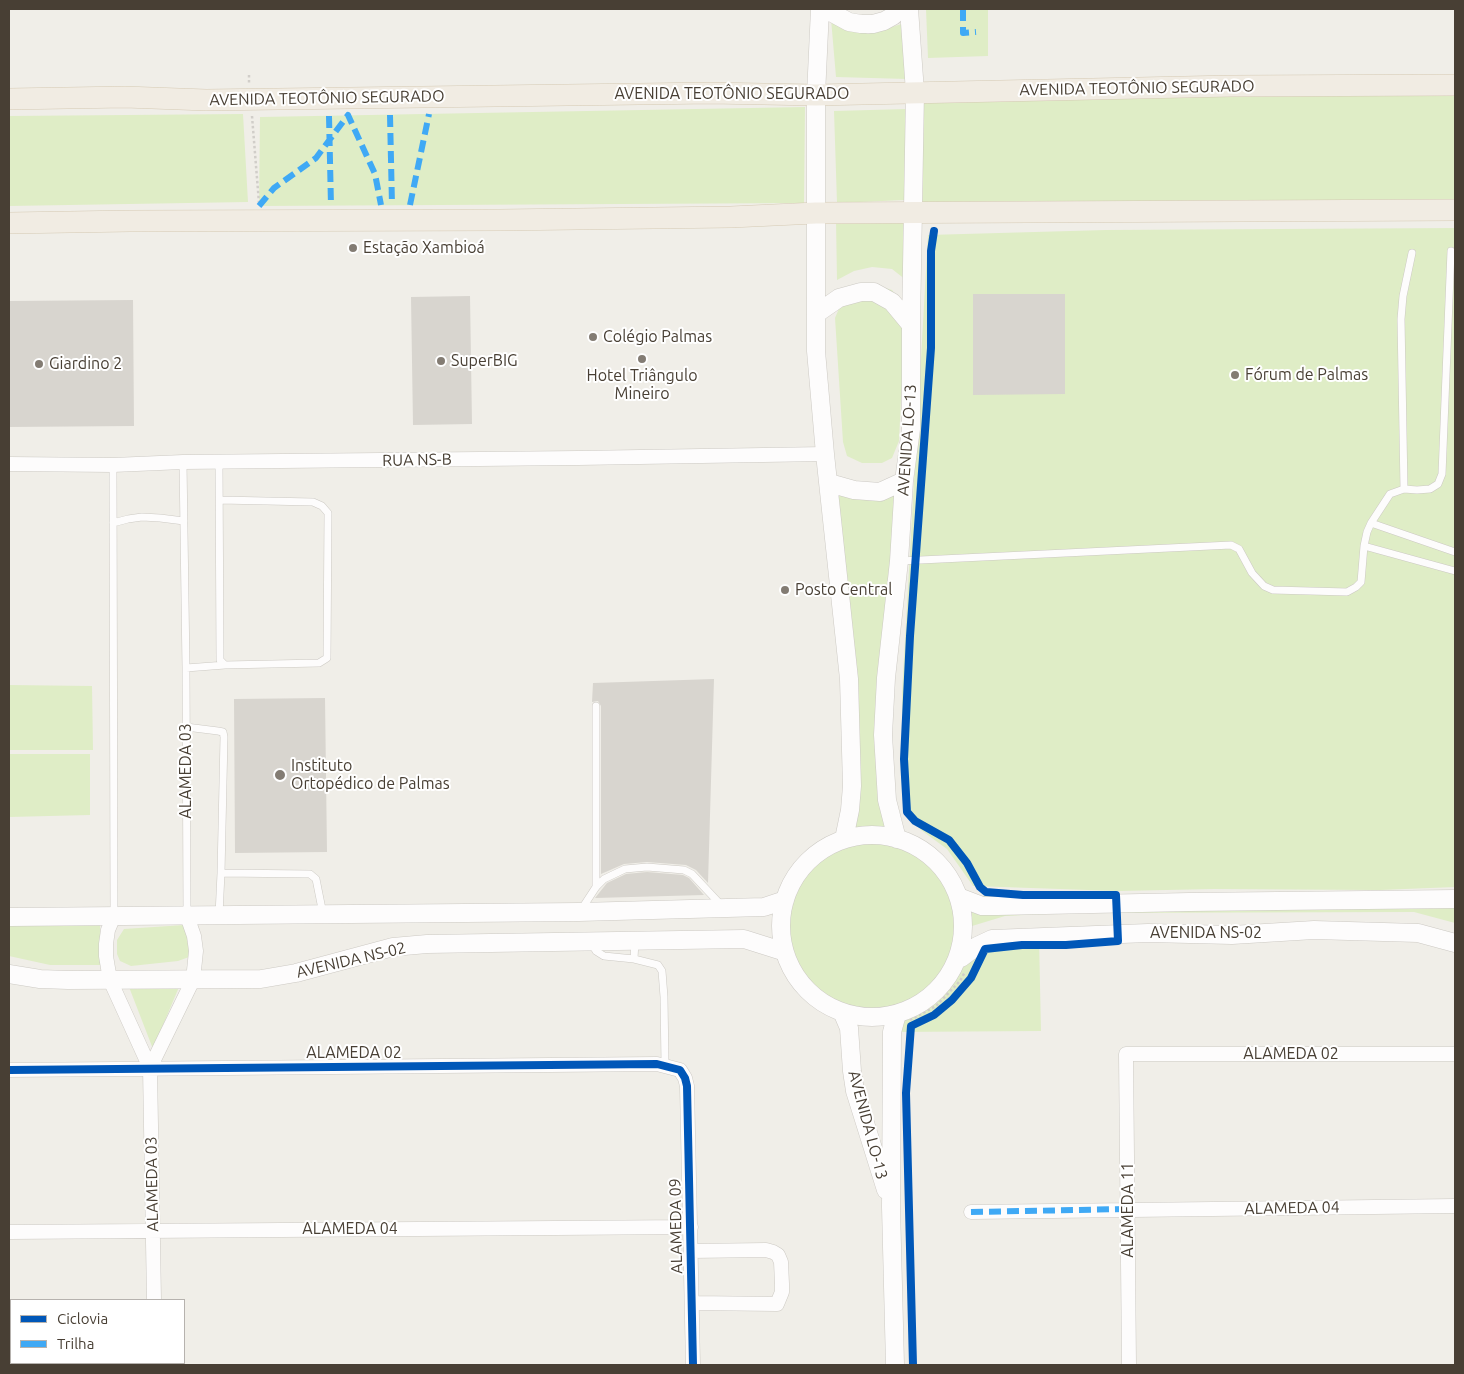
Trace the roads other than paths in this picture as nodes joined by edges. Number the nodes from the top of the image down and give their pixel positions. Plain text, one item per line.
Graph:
1 (820, 9) edge
2 (825, 9) edge
3 (899, 9) edge
4 (909, 9) edge
5 (1455, 85) edge
6 (915, 92) junction
7 (816, 94) junction
8 (9, 99) edge
9 (1455, 210) edge
10 (816, 213) junction
11 (913, 214) junction
12 (9, 223) edge
13 (1451, 251) dead end
14 (1412, 253) dead end
15 (816, 314) junction
16 (911, 325) junction
17 (825, 454) junction
18 (183, 462) junction
19 (219, 462) junction
20 (9, 464) edge
21 (113, 465) junction
22 (904, 481) junction
23 (829, 483) junction
24 (1404, 489) junction
25 (220, 500) junction
26 (184, 521) junction
27 (113, 523) junction
28 (1371, 523) junction
29 (1364, 546) junction
30 (1455, 552) edge
31 (899, 561) junction
32 (1455, 572) edge
33 (226, 665) junction
34 (186, 668) junction
35 (596, 706) dead end
36 (186, 727) junction
37 (844, 839) junction
38 (897, 839) junction
39 (221, 873) junction
40 (596, 887) junction
41 (960, 898) junction
42 (1455, 898) edge
43 (785, 900) junction
44 (723, 908) junction
45 (579, 912) junction
46 (323, 915) junction
47 (114, 916) junction
48 (187, 916) junction
49 (219, 916) junction
50 (9, 917) edge
51 (634, 941) junction
52 (591, 942) junction
53 (1455, 943) edge
54 (782, 951) junction
55 (634, 959) junction
56 (967, 966) junction
57 (9, 974) edge
58 (110, 980) junction
59 (193, 980) junction
60 (843, 1014) junction
61 (905, 1020) junction
62 (1126, 1054) joint
63 (1455, 1054) edge
64 (665, 1065) junction
65 (150, 1068) junction
66 (9, 1070) edge
67 (1455, 1206) edge
68 (891, 1208) junction
69 (1128, 1209) junction
70 (971, 1212) dead end
71 (691, 1227) junction
72 (153, 1231) junction
73 (9, 1232) edge
74 (691, 1251) junction
75 (154, 1299) edge
76 (692, 1303) junction
77 (693, 1365) edge
78 (895, 1365) edge
79 (1129, 1365) edge

1 - 7 street
2 - 3 street
4 - 6 street, AVENIDA LO-13
5 - 6 main road, AVENIDA TEOTÔNIO SEGURADO
6 - 7 main road, AVENIDA TEOTÔNIO SEGURADO
6 - 11 street, AVENIDA LO-13
7 - 8 main road, AVENIDA TEOTÔNIO SEGURADO
7 - 10 street
9 - 11 main road
10 - 11 main road
10 - 12 main road
10 - 15 street
11 - 16 street, AVENIDA LO-13
13 - 24 lane
14 - 24 lane
15 - 16 street
15 - 17 street
16 - 22 street, AVENIDA LO-13
17 - 19 street, RUA NS-B
17 - 23 street
18 - 19 street, RUA NS-B
18 - 21 street, RUA NS-B
18 - 26 lane, ALAMEDA 03
19 - 25 lane
20 - 21 street, RUA NS-B
21 - 27 lane, ALAMEDA 03
22 - 23 street
22 - 31 street, AVENIDA LO-13
23 - 37 street
24 - 28 lane
25 - 33 lane
25 - 33 lane
26 - 27 lane
26 - 34 lane, ALAMEDA 03
27 - 47 lane, ALAMEDA 03
28 - 29 lane
28 - 30 lane
29 - 31 lane
29 - 32 lane
31 - 38 street, AVENIDA LO-13
33 - 34 lane
34 - 36 lane, ALAMEDA 03
35 - 40 lane
36 - 39 lane
36 - 48 lane, ALAMEDA 03
37 - 38 street
37 - 43 street
38 - 41 street
39 - 46 lane
39 - 49 lane
40 - 44 lane
40 - 45 lane
41 - 42 street, AVENIDA NS-02
41 - 56 street
43 - 44 street, AVENIDA NS-02
43 - 54 street
44 - 45 street, AVENIDA NS-02
45 - 46 street, AVENIDA NS-02
46 - 49 street, AVENIDA NS-02
47 - 48 street, AVENIDA NS-02
47 - 50 street, AVENIDA NS-02
47 - 58 street, ALAMEDA 03
48 - 49 street, AVENIDA NS-02
48 - 59 street, ALAMEDA 03
51 - 52 street, AVENIDA NS-02
51 - 54 street, AVENIDA NS-02
51 - 55 lane
52 - 55 lane
52 - 59 street, AVENIDA NS-02
53 - 56 street, AVENIDA NS-02
54 - 60 street
55 - 64 lane
56 - 61 street
57 - 58 street, AVENIDA NS-02
58 - 59 street, AVENIDA NS-02
58 - 65 street, ALAMEDA 03
59 - 65 street, ALAMEDA 03
60 - 61 street
60 - 68 street, AVENIDA LO-13
61 - 68 street, AVENIDA LO-13
62 - 63 street, ALAMEDA 02
62 - 69 street, ALAMEDA 11
64 - 65 street, ALAMEDA 02
64 - 71 street, ALAMEDA 09
65 - 66 street, ALAMEDA 02
65 - 72 street, ALAMEDA 03
67 - 69 street, ALAMEDA 04
68 - 78 street, AVENIDA LO-13
69 - 70 street, ALAMEDA 04
69 - 79 street, ALAMEDA 11
71 - 72 street, ALAMEDA 04
71 - 74 street, ALAMEDA 09
72 - 73 street, ALAMEDA 04
72 - 75 street, ALAMEDA 03
74 - 76 street, ALAMEDA 09
74 - 76 street
76 - 77 street, ALAMEDA 09

